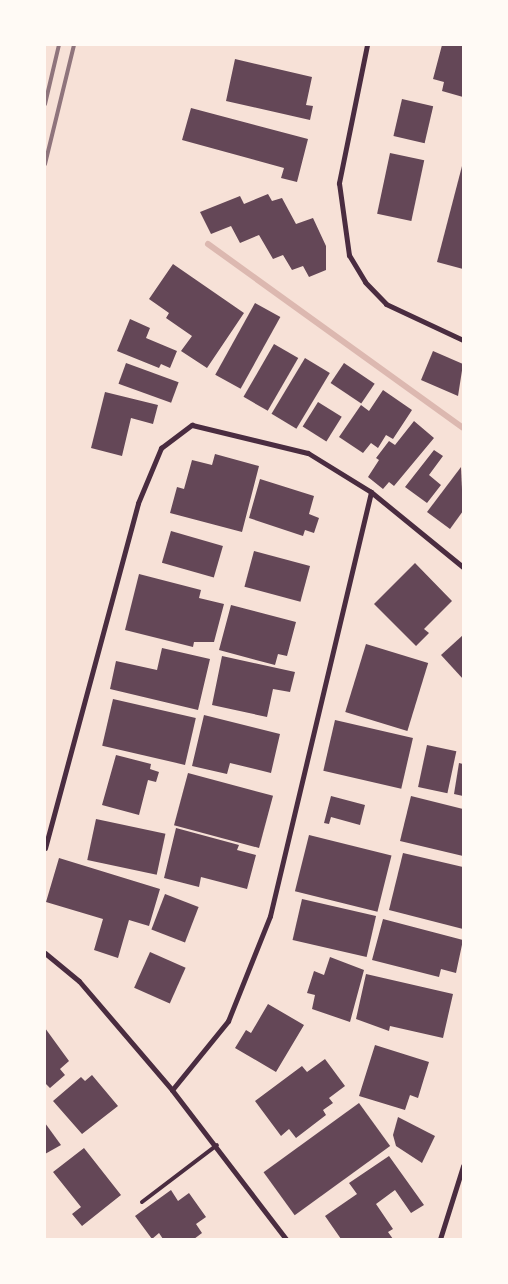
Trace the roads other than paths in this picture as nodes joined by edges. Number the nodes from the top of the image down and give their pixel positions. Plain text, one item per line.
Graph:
1 (367, 45) edge
2 (463, 340) edge
3 (371, 492) junction
4 (463, 567) edge
5 (45, 848) edge
6 (45, 953) edge
7 (172, 1090) junction
8 (216, 1144) junction
9 (463, 1166) edge
10 (142, 1202) dead end
11 (286, 1239) edge
12 (440, 1239) edge

1 - 2 street
3 - 4 street
3 - 5 street
3 - 7 street
6 - 7 street
7 - 8 street
8 - 10 lane
8 - 11 street
9 - 12 street

